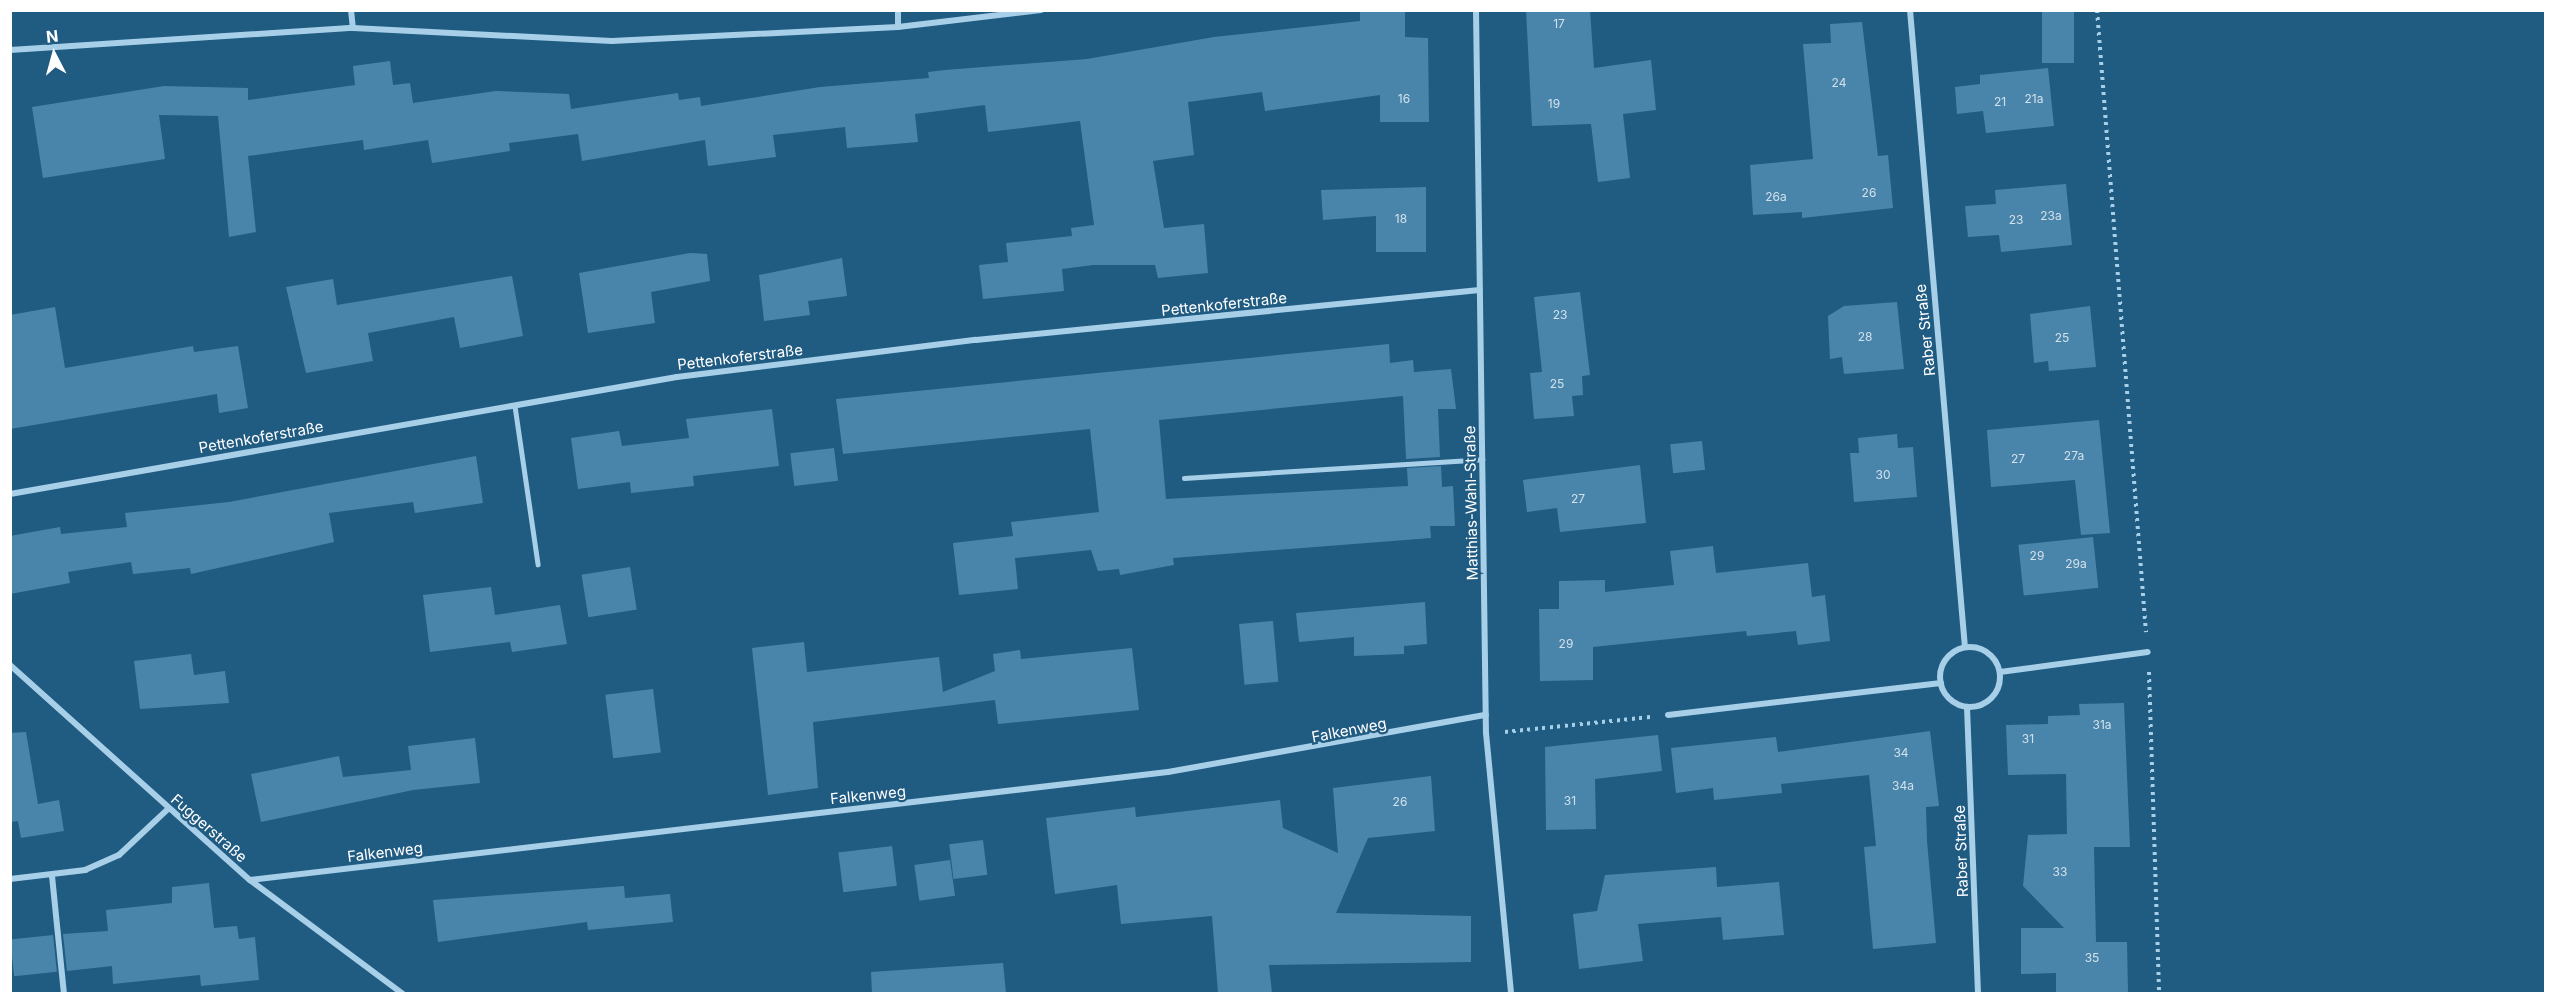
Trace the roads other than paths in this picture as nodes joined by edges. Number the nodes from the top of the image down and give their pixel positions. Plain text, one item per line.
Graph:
1 (351, 10) edge
2 (898, 10) edge
3 (1041, 10) edge
4 (1476, 10) edge
5 (1910, 10) edge
6 (898, 27) junction
7 (353, 28) junction
8 (10, 50) edge
9 (1480, 290) junction
10 (515, 406) junction
11 (1482, 459) junction
12 (1184, 478) dead end
13 (10, 494) edge
14 (538, 564) dead end
15 (1965, 647) junction
16 (2148, 652) road end
17 (10, 665) edge
18 (2000, 672) junction
19 (1941, 682) junction
20 (1967, 707) junction
21 (1486, 715) junction
22 (1668, 715) road end
23 (168, 810) junction
24 (52, 876) junction
25 (10, 879) edge
26 (250, 880) junction
27 (64, 993) edge
28 (404, 993) edge
29 (1511, 993) edge
30 (1978, 993) edge

1 - 7 street
2 - 6 street
3 - 6 street
4 - 9 street, Matthias-Wahl-Straße
5 - 15 street, Raber Straße
6 - 7 street
7 - 8 street
9 - 10 street, Pettenkoferstraße
9 - 11 street, Matthias-Wahl-Straße
10 - 13 street, Pettenkoferstraße
10 - 14 lane
11 - 12 lane
11 - 21 street, Matthias-Wahl-Straße
15 - 18 street
15 - 19 street
16 - 18 street
17 - 23 street, Fuggerstraße
18 - 20 street
19 - 20 street
19 - 22 street
20 - 30 street, Raber Straße
21 - 26 street, Falkenweg
21 - 29 street, Matthias-Wahl-Straße
23 - 24 street
23 - 26 street, Fuggerstraße
24 - 25 street
24 - 27 street
26 - 28 street, Fuggerstraße

